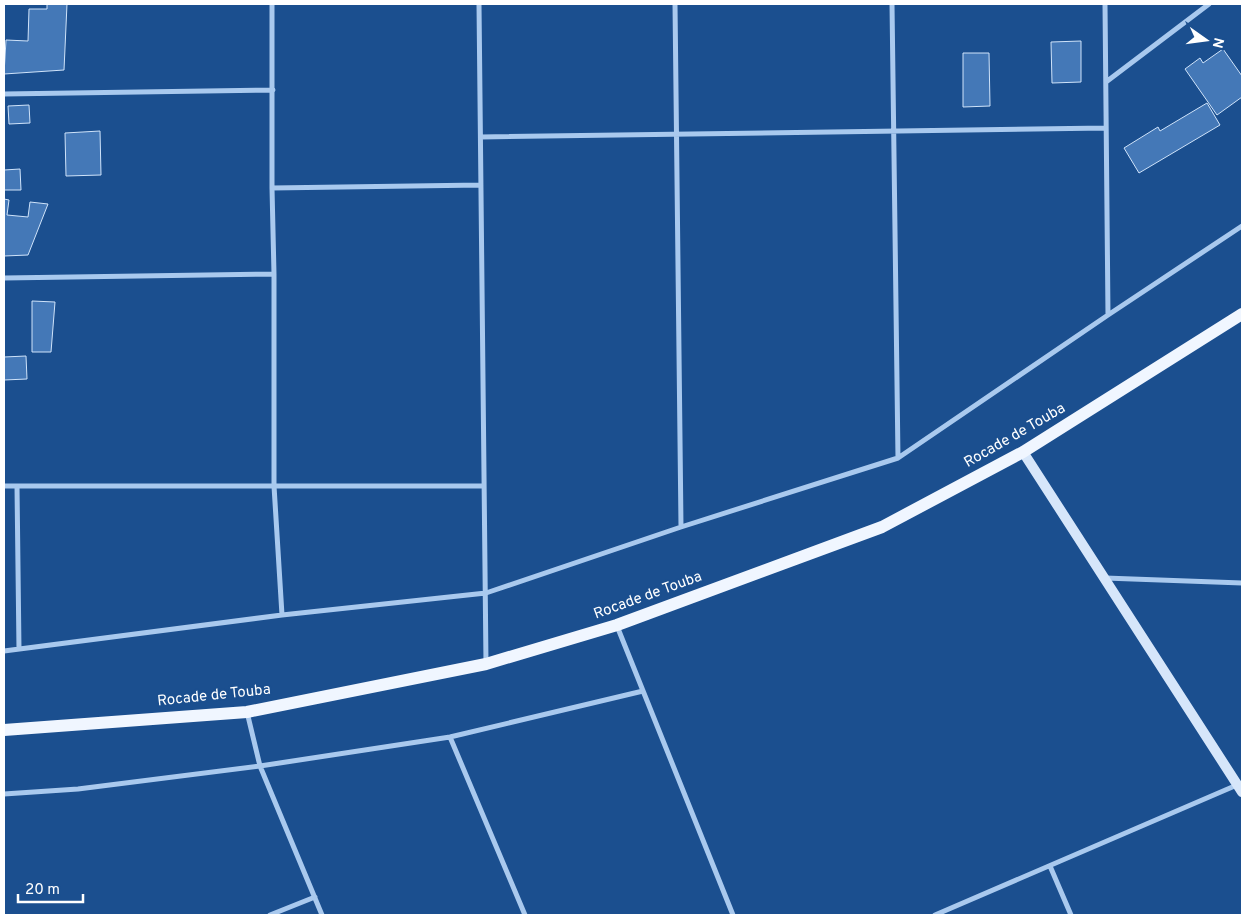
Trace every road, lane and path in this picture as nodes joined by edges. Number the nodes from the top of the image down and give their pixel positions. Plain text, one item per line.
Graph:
1 (272, 4) edge
2 (479, 4) edge
3 (675, 4) edge
4 (892, 4) edge
5 (1105, 4) edge
6 (1209, 4) edge
7 (1106, 82) junction
8 (273, 90) junction
9 (4, 94) edge
10 (1106, 128) junction
11 (894, 131) junction
12 (677, 135) junction
13 (480, 137) junction
14 (481, 185) junction
15 (272, 188) junction
16 (1242, 226) edge
17 (274, 274) junction
18 (4, 278) edge
19 (1242, 314) edge
20 (1108, 315) junction
21 (1023, 452) junction
22 (898, 458) junction
23 (4, 486) edge
24 (17, 486) junction
25 (274, 486) junction
26 (484, 486) junction
27 (681, 527) junction
28 (1104, 578) junction
29 (1242, 583) edge
30 (486, 593) junction
31 (282, 615) junction
32 (617, 625) junction
33 (19, 650) junction
34 (4, 651) edge
35 (486, 664) junction
36 (643, 691) junction
37 (247, 712) junction
38 (4, 730) edge
39 (450, 737) junction
40 (260, 766) junction
41 (1240, 788) edge
42 (4, 794) edge
43 (1050, 866) junction
44 (315, 897) junction
45 (270, 915) edge
46 (322, 915) edge
47 (525, 915) edge
48 (733, 915) edge
49 (935, 915) edge
50 (1071, 915) edge

1 - 8 street
2 - 13 street
3 - 12 street
4 - 11 street
5 - 7 street
6 - 7 street
7 - 10 street
8 - 9 street
8 - 15 street
10 - 11 street
10 - 20 street
11 - 12 street
11 - 22 street
12 - 13 street
12 - 27 street
13 - 14 street
14 - 15 street
14 - 26 street
15 - 17 street
16 - 20 street
17 - 18 street
17 - 25 street
19 - 21 main road, Rocade de Touba
20 - 22 street
21 - 28 street
21 - 32 main road, Rocade de Touba
22 - 27 street
23 - 24 street
24 - 25 street
24 - 33 street
25 - 26 street
25 - 31 street
26 - 30 street
27 - 30 street
28 - 29 street
28 - 41 street
30 - 31 street
30 - 35 street
31 - 33 street
32 - 35 main road, Rocade de Touba
32 - 36 street
33 - 34 street
35 - 37 main road, Rocade de Touba
36 - 39 street
36 - 48 street
37 - 38 main road, Rocade de Touba
37 - 40 street
39 - 40 street
39 - 47 street
40 - 42 street
40 - 44 street
41 - 43 street
43 - 49 street
43 - 50 street
44 - 45 street
44 - 46 street

